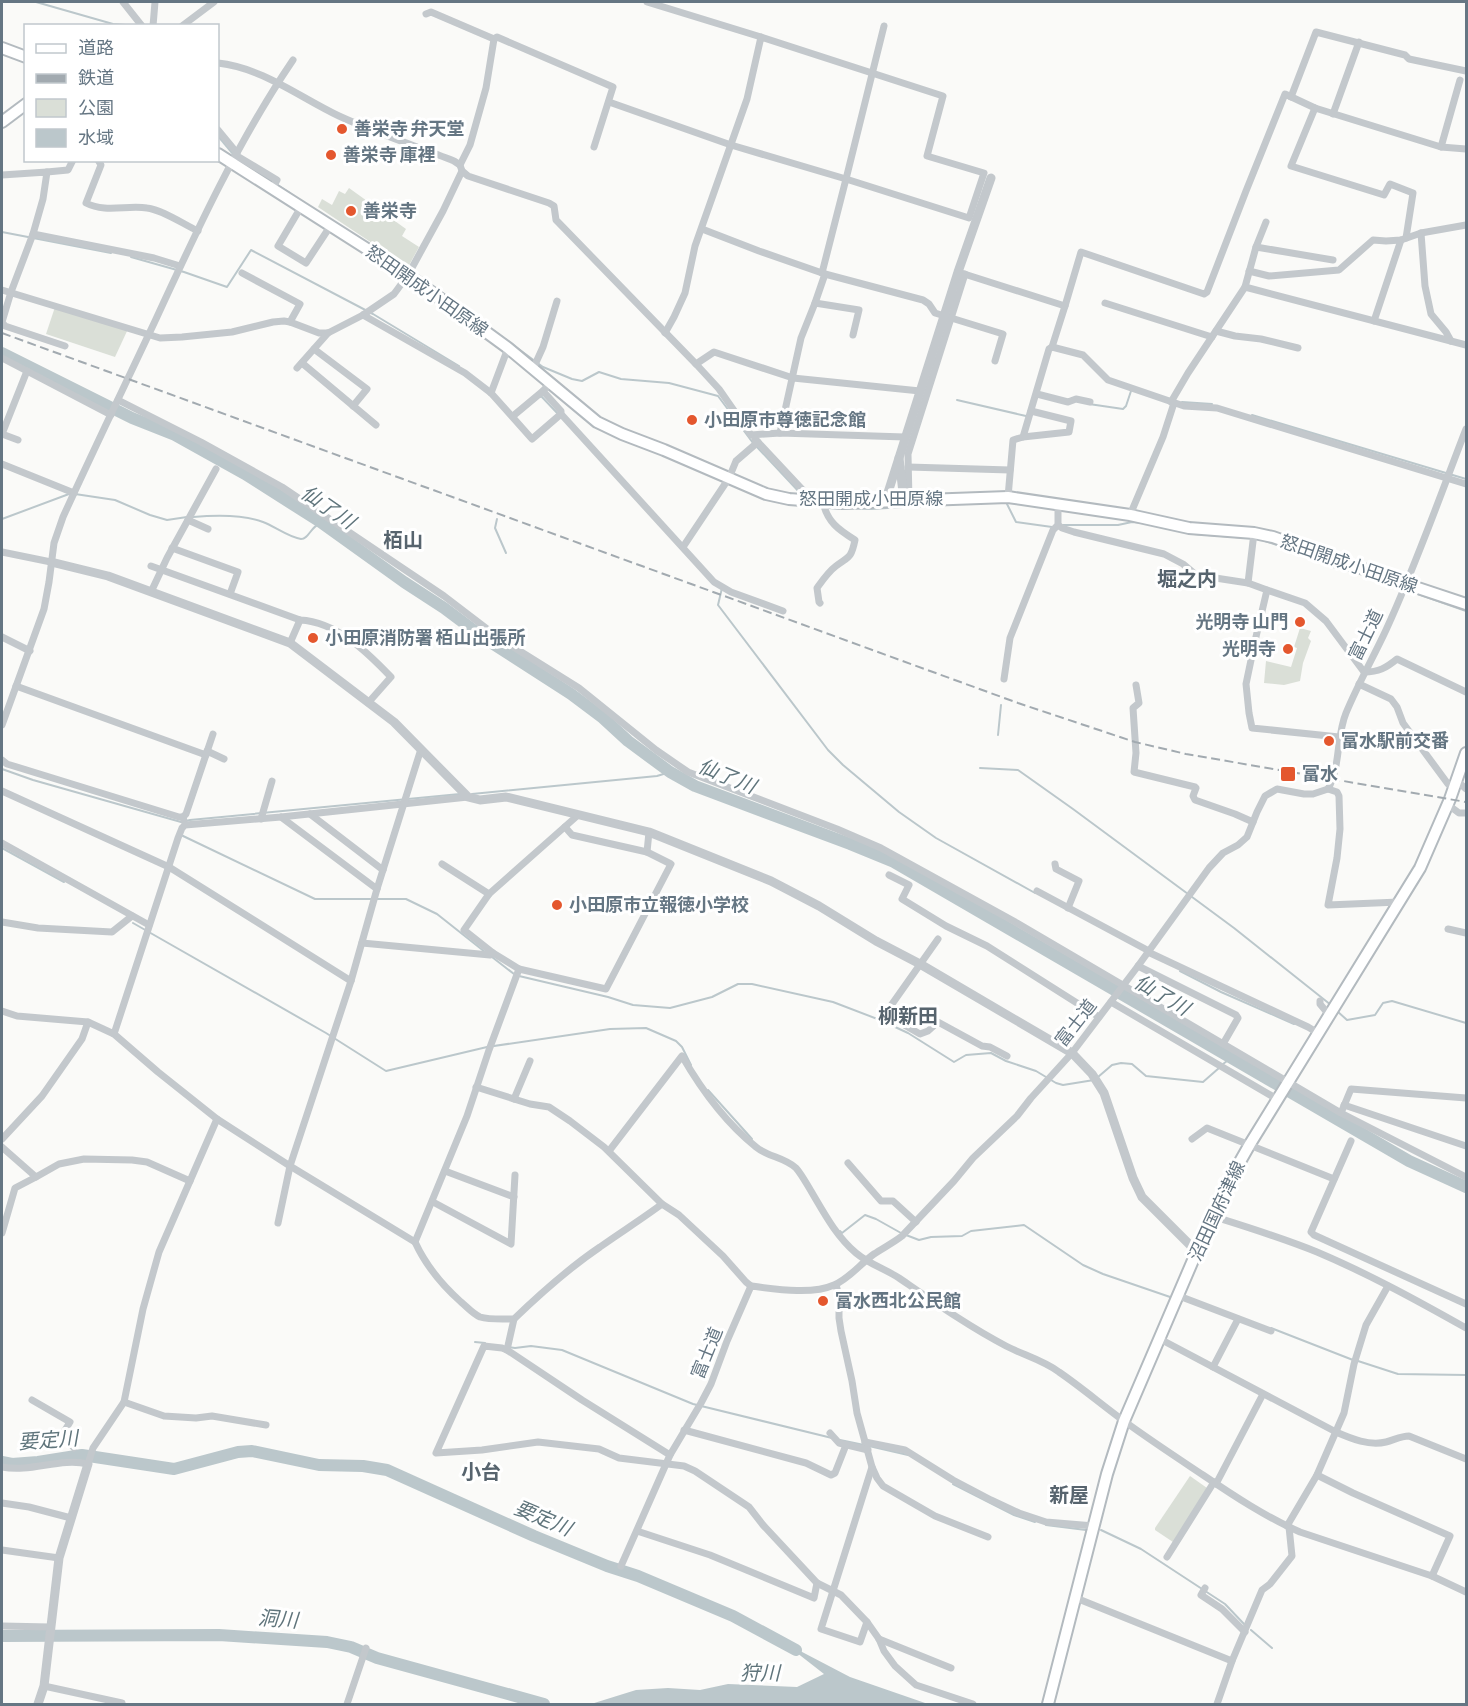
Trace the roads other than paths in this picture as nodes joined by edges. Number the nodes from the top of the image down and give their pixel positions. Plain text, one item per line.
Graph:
1 (123, 2) edge
2 (155, 2) edge
3 (214, 2) edge
4 (647, 2) edge
5 (426, 14) dead end
6 (140, 24) edge
7 (153, 24) edge
8 (185, 24) edge
9 (884, 26) dead end
10 (761, 37) junction
11 (494, 39) junction
12 (1359, 42) junction
13 (2, 48) edge
14 (24, 56) edge
15 (293, 60) dead end
16 (219, 63) edge
17 (1467, 71) edge
18 (873, 73) junction
19 (1460, 80) dead end
20 (278, 83) junction
21 (1291, 97) junction
22 (609, 102) junction
23 (24, 106) edge
24 (1315, 108) junction
25 (1333, 114) junction
26 (2, 122) edge
27 (219, 132) edge
28 (731, 145) junction
29 (594, 147) dead end
30 (1441, 147) junction
31 (1467, 149) edge
32 (219, 154) edge
33 (235, 157) junction
34 (72, 162) edge
35 (99, 162) edge
36 (461, 168) junction
37 (47, 172) junction
38 (2, 175) edge
39 (991, 178) dead end
40 (846, 179) junction
41 (301, 207) junction
42 (1266, 222) dead end
43 (331, 225) junction
44 (1467, 225) edge
45 (702, 229) junction
46 (198, 231) junction
47 (1421, 233) junction
48 (33, 234) junction
49 (1404, 239) junction
50 (1256, 247) junction
51 (1333, 260) dead end
52 (180, 266) junction
53 (1249, 272) junction
54 (242, 273) dead end
55 (824, 273) junction
56 (961, 273) junction
57 (408, 275) junction
58 (1245, 286) junction
59 (2, 290) edge
60 (11, 292) junction
61 (557, 301) dead end
62 (815, 303) junction
63 (1105, 303) dead end
64 (1065, 306) junction
65 (363, 315) junction
66 (947, 317) junction
67 (1374, 321) junction
68 (290, 322) junction
69 (328, 333) junction
70 (665, 333) junction
71 (149, 334) junction
72 (1214, 334) junction
73 (853, 335) dead end
74 (1451, 341) junction
75 (1467, 345) edge
76 (65, 346) dead end
77 (1052, 347) junction
78 (508, 348) junction
79 (1298, 348) dead end
80 (314, 349) junction
81 (2, 358) edge
82 (995, 361) dead end
83 (696, 364) junction
84 (533, 369) junction
85 (27, 371) junction
86 (793, 378) junction
87 (546, 387) junction
88 (920, 390) junction
89 (491, 393) junction
90 (1037, 394) junction
91 (117, 401) junction
92 (1089, 402) dead end
93 (1173, 402) junction
94 (353, 406) junction
95 (1031, 411) junction
96 (561, 414) junction
97 (111, 415) junction
98 (513, 416) junction
99 (376, 425) dead end
100 (1467, 429) edge
101 (780, 433) junction
102 (751, 435) junction
103 (905, 437) junction
104 (1023, 437) junction
105 (18, 440) dead end
106 (758, 442) junction
107 (899, 455) junction
108 (2, 464) edge
109 (908, 467) junction
110 (216, 469) dead end
111 (1010, 470) junction
112 (1448, 476) junction
113 (729, 478) junction
114 (1467, 484) edge
115 (74, 493) junction
116 (1008, 497) junction
117 (906, 501) junction
118 (813, 502) junction
119 (885, 502) junction
120 (1058, 505) junction
121 (1130, 516) junction
122 (189, 518) junction
123 (1058, 525) junction
124 (208, 529) dead end
125 (1254, 536) junction
126 (683, 547) junction
127 (172, 548) junction
128 (2, 552) edge
129 (51, 562) junction
130 (151, 566) dead end
131 (161, 570) junction
132 (1248, 583) junction
133 (1405, 588) junction
134 (1267, 590) junction
135 (151, 592) junction
136 (230, 594) junction
137 (820, 603) dead end
138 (1467, 604) edge
139 (783, 611) dead end
140 (300, 620) junction
141 (2, 637) edge
142 (291, 643) junction
143 (30, 651) junction
144 (1364, 672) junction
145 (1004, 679) dead end
146 (1359, 684) junction
147 (1136, 685) dead end
148 (16, 686) junction
149 (1467, 692) edge
150 (368, 703) junction
151 (2, 725) edge
152 (213, 734) dead end
153 (1339, 737) junction
154 (421, 749) junction
155 (207, 753) junction
156 (1467, 753) edge
157 (224, 759) dead end
158 (2, 760) edge
159 (272, 781) dead end
160 (1456, 783) junction
161 (1328, 789) junction
162 (1467, 789) edge
163 (2, 791) edge
164 (465, 794) junction
165 (404, 804) junction
166 (1447, 804) junction
167 (1467, 813) edge
168 (310, 814) junction
169 (577, 816) junction
170 (281, 817) junction
171 (261, 819) junction
172 (1253, 822) junction
173 (184, 823) junction
174 (565, 827) junction
175 (649, 832) junction
176 (2, 843) edge
177 (647, 852) junction
178 (442, 864) dead end
179 (1055, 864) dead end
180 (169, 867) junction
181 (383, 870) junction
182 (889, 875) dead end
183 (377, 890) junction
184 (1036, 891) dead end
185 (489, 894) junction
186 (1400, 902) junction
187 (1068, 908) junction
188 (132, 915) junction
189 (2, 922) edge
190 (149, 925) junction
191 (1448, 928) dead end
192 (1467, 933) edge
193 (938, 939) dead end
194 (362, 943) junction
195 (493, 952) junction
196 (1147, 953) junction
197 (920, 964) junction
198 (1138, 966) junction
199 (519, 969) junction
200 (351, 981) junction
201 (1123, 986) junction
202 (1320, 1001) dead end
203 (1111, 1002) junction
204 (2, 1011) edge
205 (1333, 1011) junction
206 (1099, 1017) junction
207 (88, 1022) junction
208 (1318, 1033) junction
209 (114, 1034) junction
210 (1223, 1044) junction
211 (1072, 1053) junction
212 (1007, 1056) dead end
213 (530, 1061) dead end
214 (1288, 1082) junction
215 (476, 1087) junction
216 (1466, 1097) edge
217 (1278, 1098) junction
218 (514, 1099) junction
219 (1344, 1106) junction
220 (1341, 1113) junction
221 (217, 1119) junction
222 (1192, 1138) dead end
223 (2, 1139) edge
224 (1351, 1141) dead end
225 (1250, 1144) junction
226 (1467, 1146) edge
227 (2, 1147) edge
228 (609, 1151) junction
229 (848, 1163) dead end
230 (290, 1166) junction
231 (445, 1171) junction
232 (515, 1175) dead end
233 (36, 1177) junction
234 (1467, 1177) edge
235 (1334, 1179) junction
236 (189, 1181) junction
237 (514, 1197) junction
238 (433, 1202) junction
239 (662, 1204) junction
240 (1212, 1216) junction
241 (278, 1222) dead end
242 (916, 1222) junction
243 (2, 1232) edge
244 (1328, 1241) junction
245 (415, 1242) junction
246 (1196, 1251) junction
247 (1320, 1253) junction
248 (866, 1260) junction
249 (836, 1285) junction
250 (752, 1286) junction
251 (1388, 1286) junction
252 (1179, 1296) junction
253 (1467, 1304) edge
254 (514, 1319) junction
255 (1238, 1319) junction
256 (1467, 1328) edge
257 (1271, 1331) dead end
258 (1160, 1339) junction
259 (507, 1350) junction
260 (1213, 1367) junction
261 (1263, 1394) junction
262 (32, 1400) dead end
263 (124, 1402) junction
264 (1124, 1421) junction
265 (266, 1425) dead end
266 (684, 1430) junction
267 (1336, 1432) junction
268 (830, 1433) dead end
269 (865, 1442) junction
270 (846, 1445) junction
271 (74, 1448) dead end
272 (868, 1450) junction
273 (670, 1455) junction
274 (1467, 1459) edge
275 (88, 1464) junction
276 (666, 1464) junction
277 (2, 1467) edge
278 (872, 1467) junction
279 (1317, 1476) junction
280 (1215, 1483) junction
281 (2, 1503) edge
282 (71, 1518) junction
283 (1094, 1526) junction
284 (1288, 1527) junction
285 (637, 1531) junction
286 (988, 1537) dead end
287 (2, 1550) edge
288 (1167, 1557) dead end
289 (58, 1558) junction
290 (621, 1566) dead end
291 (1432, 1576) junction
292 (818, 1583) junction
293 (833, 1590) junction
294 (1204, 1591) dead end
295 (1467, 1592) edge
296 (1076, 1598) junction
297 (867, 1622) junction
298 (2, 1626) edge
299 (50, 1627) junction
300 (1245, 1632) junction
301 (879, 1639) junction
302 (366, 1648) dead end
303 (1232, 1661) junction
304 (951, 1668) dead end
305 (44, 1686) junction
306 (122, 1702) dead end
307 (38, 1704) edge
308 (347, 1704) edge
309 (973, 1704) edge
310 (1048, 1704) edge
311 (1217, 1704) edge

1 - 6 street
2 - 7 street
3 - 8 street
4 - 10 street
5 - 11 street
9 - 18 street
10 - 18 street
10 - 28 street
11 - 22 street
11 - 36 street
12 - 17 street
12 - 21 street
12 - 25 street
13 - 14 main road
15 - 20 street
16 - 20 street
18 - 40 street
18 - 40 street
19 - 30 street
20 - 33 street
20 - 36 street
21 - 24 street
21 - 64 street
22 - 28 street
22 - 29 street
23 - 26 main road
24 - 25 street
24 - 49 street
25 - 30 street
27 - 33 street
28 - 40 street
28 - 45 street
30 - 31 street
32 - 33 main road, 怒田開成小田原線
33 - 41 main road, 怒田開成小田原線
33 - 46 street
34 - 37 street
35 - 46 street
36 - 57 street
36 - 70 street
37 - 38 street
37 - 48 street
39 - 56 street
40 - 55 street
41 - 43 main road, 怒田開成小田原線
41 - 43 street
42 - 50 street
43 - 57 main road, 怒田開成小田原線
44 - 47 street
45 - 55 street
45 - 70 street
46 - 52 street
47 - 49 street
47 - 74 street
48 - 52 street
48 - 60 street
49 - 53 street
49 - 67 street
50 - 51 street
50 - 53 street
52 - 71 street
53 - 58 street
54 - 68 street
55 - 62 street
55 - 66 street
56 - 64 street
56 - 66 street
57 - 65 street
57 - 78 main road, 怒田開成小田原線
58 - 67 street
58 - 72 street
59 - 60 street
60 - 71 street
60 - 76 street
61 - 84 street
62 - 73 street
62 - 86 street
63 - 72 street
64 - 77 street
65 - 69 street
65 - 89 street
66 - 82 street
66 - 88 street
66 - 109 street
67 - 74 street
68 - 69 street
68 - 71 street
69 - 80 street
70 - 83 street
71 - 91 street
72 - 79 street
72 - 93 street
74 - 75 street
77 - 90 street
77 - 93 street
78 - 84 main road, 怒田開成小田原線
78 - 89 street
80 - 94 street
80 - 94 street
81 - 85 street
83 - 86 street
83 - 102 street
84 - 87 main road, 怒田開成小田原線
85 - 97 street
85 - 105 street
86 - 88 street
86 - 101 street
87 - 96 street
87 - 98 street
87 - 113 main road, 怒田開成小田原線
88 - 103 street
89 - 98 street
90 - 92 street
90 - 95 street
91 - 97 street
91 - 201 street
93 - 112 street
93 - 121 street
94 - 99 street
95 - 104 street
95 - 104 street
96 - 98 street
96 - 126 street
97 - 115 street
100 - 112 street, 富士道
101 - 102 street
101 - 103 street
102 - 106 street
103 - 107 street
104 - 111 street
106 - 113 street
106 - 118 street
107 - 117 street
107 - 119 street
108 - 115 street
109 - 111 street
109 - 117 street
110 - 122 street
111 - 116 street
112 - 114 street
112 - 133 street, 富士道
113 - 118 main road, 怒田開成小田原線
113 - 126 street
115 - 129 street
116 - 117 main road, 怒田開成小田原線
116 - 120 main road, 怒田開成小田原線
117 - 119 main road, 怒田開成小田原線
118 - 119 main road, 怒田開成小田原線
118 - 137 street
120 - 121 main road, 怒田開成小田原線
120 - 123 street
121 - 125 main road, 怒田開成小田原線
122 - 124 street
122 - 127 street
123 - 132 street
123 - 145 street
125 - 132 street
125 - 133 main road, 怒田開成小田原線
126 - 139 street
127 - 131 street
127 - 136 street
128 - 129 street
129 - 135 street
129 - 143 street
130 - 131 street
131 - 135 street
131 - 136 street
132 - 134 street
133 - 138 main road, 怒田開成小田原線
133 - 144 street, 富士道
134 - 144 street
134 - 153 street
135 - 142 street
136 - 140 street
140 - 142 street
140 - 150 street
141 - 143 street
142 - 150 street
143 - 148 street
144 - 146 street, 富士道
144 - 149 street
146 - 153 street, 富士道
146 - 160 street
147 - 172 street
148 - 151 street
148 - 155 street
150 - 154 street
152 - 155 street
153 - 161 street, 富士道
154 - 164 street
154 - 165 street
155 - 157 street
155 - 173 street
156 - 160 main road, 沼田国府津線
158 - 173 street
159 - 171 street
160 - 162 street
160 - 166 main road, 沼田国府津線
161 - 172 street, 富士道
161 - 186 street
163 - 180 street
164 - 165 street
164 - 169 street
165 - 168 street
165 - 181 street
166 - 167 street
166 - 186 main road, 沼田国府津線
168 - 170 street
168 - 181 street
169 - 174 street
169 - 175 street
170 - 171 street
170 - 183 street
171 - 173 street
172 - 196 street, 富士道
173 - 180 street
174 - 177 street
174 - 185 street
175 - 177 street
175 - 197 street
176 - 188 street
177 - 199 street
178 - 185 street
179 - 187 street
180 - 190 street
180 - 200 street
181 - 183 street
182 - 206 street
183 - 194 street
184 - 187 street
185 - 195 street
186 - 205 main road, 沼田国府津線
187 - 196 street
188 - 189 street
188 - 190 street
190 - 209 street
191 - 192 street
193 - 197 street
194 - 195 street
194 - 200 street
195 - 199 street
196 - 198 street, 富士道
196 - 208 street
197 - 211 street
197 - 212 street
198 - 201 street, 富士道
198 - 210 street
199 - 215 street
200 - 230 street
201 - 203 street, 富士道
201 - 210 street
202 - 205 street
203 - 206 street, 富士道
203 - 217 street
204 - 207 street
205 - 208 main road, 沼田国府津線
206 - 211 street, 富士道
207 - 209 street
207 - 223 street
208 - 214 main road, 沼田国府津線
209 - 221 street
210 - 214 street
211 - 242 street, 富士道
211 - 246 street
213 - 218 street
214 - 217 main road, 沼田国府津線
214 - 220 street
215 - 218 street
215 - 231 street
216 - 219 street
217 - 225 main road, 沼田国府津線
218 - 228 street
219 - 220 street
219 - 226 street
220 - 234 street
221 - 230 street
221 - 236 street
222 - 225 street
224 - 235 street
225 - 235 street
225 - 240 main road, 沼田国府津線
227 - 233 street
228 - 239 street
228 - 248 street
229 - 242 street
230 - 241 street
230 - 245 street
231 - 237 street
231 - 238 street
232 - 237 street
233 - 236 street
233 - 243 street
235 - 244 street
236 - 263 street
237 - 238 street
238 - 245 street
239 - 250 street
239 - 254 street
240 - 246 main road, 沼田国府津線
240 - 247 street
242 - 248 street, 富士道
244 - 247 street
244 - 253 street
245 - 254 street
246 - 252 main road, 沼田国府津線
247 - 251 street
248 - 249 street, 富士道
248 - 264 street
249 - 250 street, 富士道
249 - 269 street
250 - 266 street, 富士道
251 - 256 street
251 - 267 street
252 - 255 street
252 - 258 main road, 沼田国府津線
254 - 259 street
255 - 257 street
255 - 260 street
258 - 260 street
258 - 264 main road, 沼田国府津線
259 - 273 street
259 - 276 street
260 - 261 street
261 - 267 street
261 - 280 street
262 - 271 street
263 - 265 street
263 - 275 street
264 - 280 street
264 - 283 main road, 沼田国府津線
266 - 270 street
266 - 273 street, 富士道
267 - 274 street
267 - 279 street
268 - 270 street
269 - 272 street
269 - 283 street
270 - 272 street
272 - 278 street
273 - 276 street, 富士道
275 - 277 street
275 - 282 street
276 - 285 street, 富士道
276 - 292 street
278 - 286 street
278 - 293 street
279 - 284 street
279 - 291 street
280 - 284 street
280 - 288 street
281 - 282 street
282 - 289 street
283 - 296 main road, 沼田国府津線
284 - 291 street
284 - 300 street
285 - 290 street, 富士道
285 - 292 street
287 - 289 street
289 - 299 street
291 - 295 street
292 - 293 street
293 - 297 street
293 - 297 street
294 - 300 street
296 - 303 street
296 - 310 main road, 沼田国府津線
297 - 301 street
298 - 299 street
299 - 305 street
300 - 303 street
301 - 304 street
301 - 309 street
302 - 308 street
303 - 311 street
305 - 306 street
305 - 307 street

